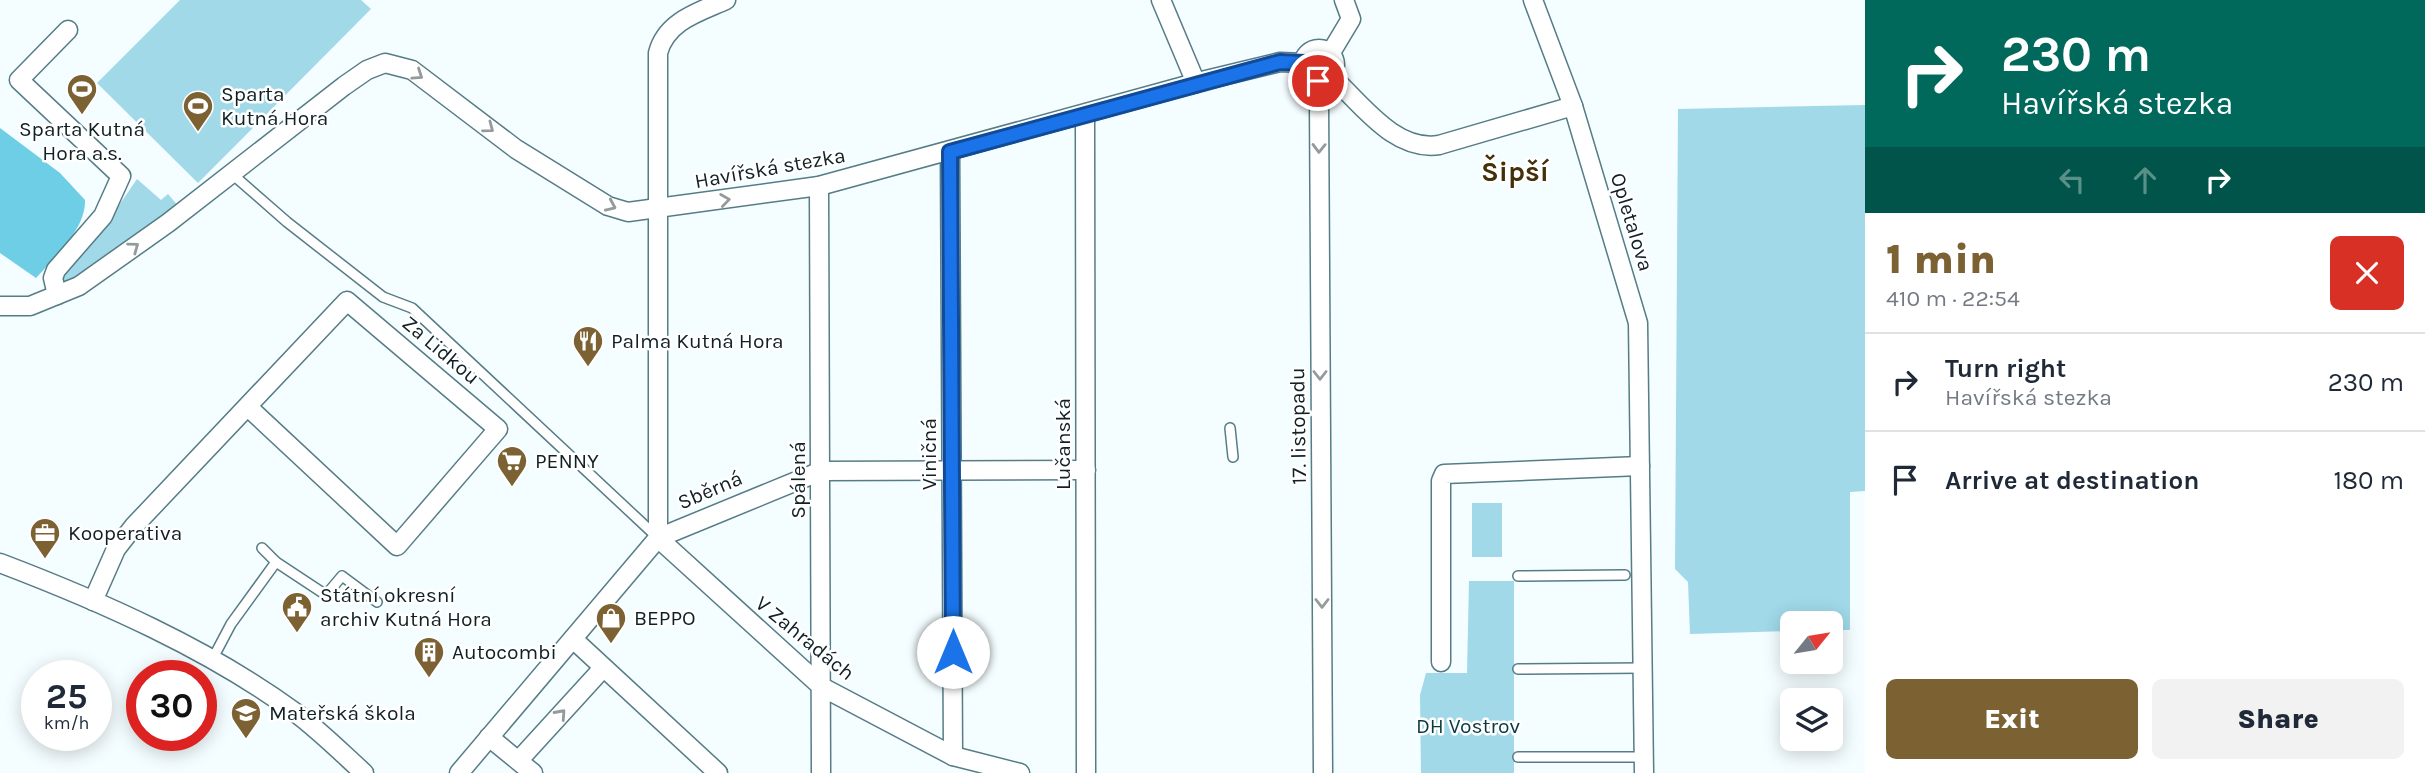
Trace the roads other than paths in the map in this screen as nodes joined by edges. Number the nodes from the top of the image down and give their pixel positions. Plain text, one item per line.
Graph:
1 (726, 0) edge
2 (1161, 0) edge
3 (1344, 0) edge
4 (1533, 0) edge
5 (68, 30) dead end
6 (1330, 54) junction
7 (1304, 63) junction
8 (1322, 78) junction
9 (1196, 83) junction
10 (1573, 106) junction
11 (1085, 114) junction
12 (950, 152) junction
13 (231, 173) junction
14 (819, 186) junction
15 (658, 210) junction
16 (57, 295) junction
17 (0, 306) edge
18 (247, 407) junction
19 (1230, 428) dead end
20 (1233, 457) dead end
21 (1640, 466) junction
22 (1086, 470) junction
23 (821, 471) junction
24 (952, 471) junction
25 (658, 538) junction
26 (262, 548) dead end
27 (276, 562) junction
28 (0, 563) edge
29 (1625, 575) dead end
30 (1518, 576) dead end
31 (93, 601) junction
32 (377, 602) dead end
33 (573, 639) junction
34 (208, 660) edge
35 (212, 660) edge
36 (1441, 662) dead end
37 (217, 666) edge
38 (603, 668) junction
39 (1643, 668) junction
40 (1518, 669) dead end
41 (822, 687) junction
42 (489, 737) junction
43 (953, 756) junction
44 (1517, 757) dead end
45 (519, 760) junction
46 (1644, 765) edge
47 (364, 773) edge
48 (459, 773) edge
49 (533, 773) edge
50 (718, 773) edge
51 (821, 773) edge
52 (1020, 773) edge
53 (1086, 773) edge
54 (1323, 773) edge

1 - 15 street
2 - 9 street
3 - 6 street
4 - 10 street, Opletalova
5 - 16 street
6 - 7 street, Havířská stezka
6 - 8 street
7 - 8 street
7 - 9 street, Havířská stezka
8 - 10 street
8 -> 54 street, 17. listopadu
9 - 11 street, Havířská stezka
10 - 21 street, Opletalova
11 - 12 street, Havířská stezka
11 - 22 street, Lučanská
12 - 14 street, Havířská stezka
12 - 24 street, Viničná
13 -> 15 street, Havířská stezka
16 -> 13 street
13 - 25 lane
15 -> 14 street, Havířská stezka
14 - 23 street, Spálená
15 - 25 street
16 - 17 street
18 - 18 street, Za Lidkou
18 - 31 street, Za Lidkou
19 - 20 lane
21 - 36 street
21 - 39 street, Opletalova
22 - 24 street, Sběrná
22 - 53 street, Lučanská
23 - 24 street, Sběrná
23 - 25 street, Sběrná
23 - 41 street, Spálená
24 - 43 street, Viničná
25 - 33 street, Sběrná
25 - 41 street, V Zahradách
26 - 27 lane
27 - 32 lane
27 - 35 lane
28 - 31 street
29 - 30 lane
31 - 34 street
33 - 38 street
33 - 42 street, Sběrná
37 - 47 street
45 -> 38 street
38 - 50 street
39 - 40 lane
39 - 46 street, Opletalova
41 - 43 street, V Zahradách
41 - 51 street, Spálená
42 - 45 street
42 - 48 street, Sběrná
43 - 52 street, V Zahradách
44 - 46 lane
45 - 49 street

